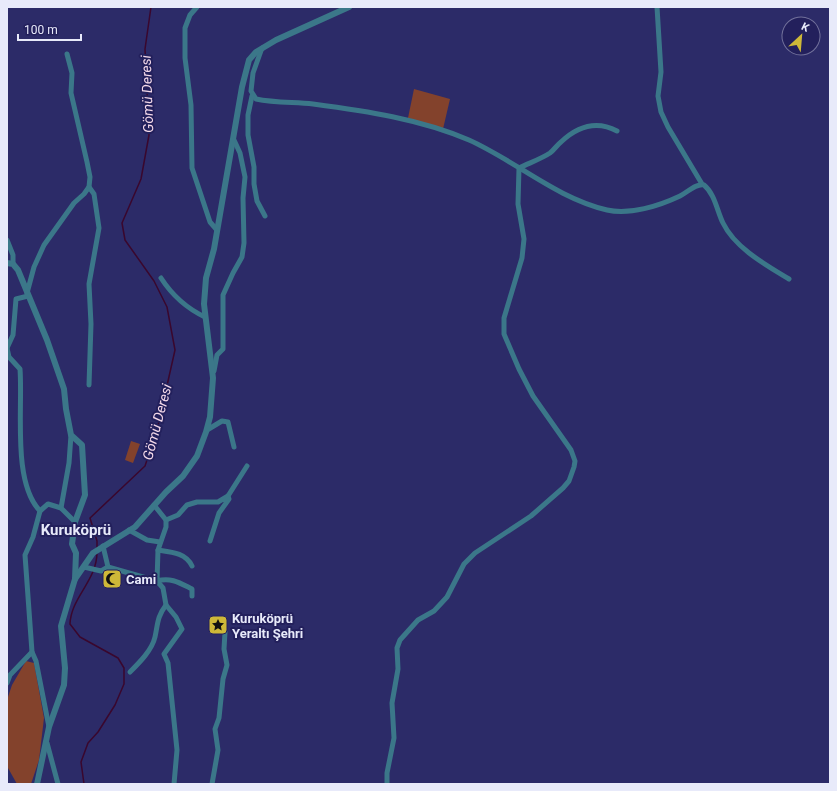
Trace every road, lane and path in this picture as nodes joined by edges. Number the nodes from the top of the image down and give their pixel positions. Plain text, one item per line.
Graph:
1 (197, 7) edge
2 (349, 7) edge
3 (656, 7) edge
4 (262, 48) junction
5 (67, 54) dead end
6 (252, 96) junction
7 (617, 131) dead end
8 (234, 140) junction
9 (519, 168) junction
10 (702, 184) junction
11 (89, 187) junction
12 (265, 216) dead end
13 (217, 230) junction
14 (7, 240) edge
15 (10, 264) edge
16 (161, 278) dead end
17 (789, 278) dead end
18 (27, 295) junction
19 (205, 317) junction
20 (7, 348) edge
21 (213, 378) junction
22 (88, 385) dead end
23 (207, 430) junction
24 (71, 435) junction
25 (234, 447) dead end
26 (247, 466) dead end
27 (228, 496) junction
28 (154, 505) junction
29 (61, 508) junction
30 (40, 511) junction
31 (166, 520) junction
32 (75, 522) junction
33 (129, 530) junction
34 (210, 541) dead end
35 (160, 542) junction
36 (103, 546) junction
37 (158, 550) junction
38 (192, 566) dead end
39 (108, 567) junction
40 (87, 568) junction
41 (75, 579) junction
42 (157, 581) junction
43 (192, 596) dead end
44 (166, 605) junction
45 (225, 632) dead end
46 (32, 652) junction
47 (130, 672) dead end
48 (7, 683) edge
49 (49, 726) junction
50 (47, 743) junction
51 (38, 782) edge
52 (58, 784) edge
53 (174, 784) edge
54 (212, 784) edge
55 (388, 784) edge

1 - 13 street
2 - 4 street
3 - 10 street
4 - 6 street
4 - 8 street
5 - 11 street
6 - 9 street
6 - 12 street
7 - 9 street
8 - 13 street
8 - 21 street
9 - 10 street
9 - 55 street
10 - 17 street
11 - 18 street
11 - 22 street
13 - 19 street
14 - 15 street
15 - 18 street
16 - 19 street
18 - 20 street
18 - 24 street
19 - 21 street
20 - 30 street
21 - 23 street
23 - 25 street
23 - 28 street
24 - 29 street
24 - 32 street
26 - 27 street
27 - 31 street
27 - 34 street
28 - 31 street
28 - 33 street
29 - 30 street
29 - 32 street
30 - 46 street
31 - 35 street
32 - 41 street
33 - 35 street
33 - 36 street
35 - 37 street
36 - 39 street
36 - 40 street
37 - 38 street
37 - 42 street
39 - 40 street
39 - 42 street
40 - 41 street
41 - 49 street
42 - 43 street
42 - 44 street
44 - 47 street
44 - 53 street
45 - 54 street
46 - 48 street
46 - 49 street
49 - 50 street
50 - 51 street
50 - 52 street

